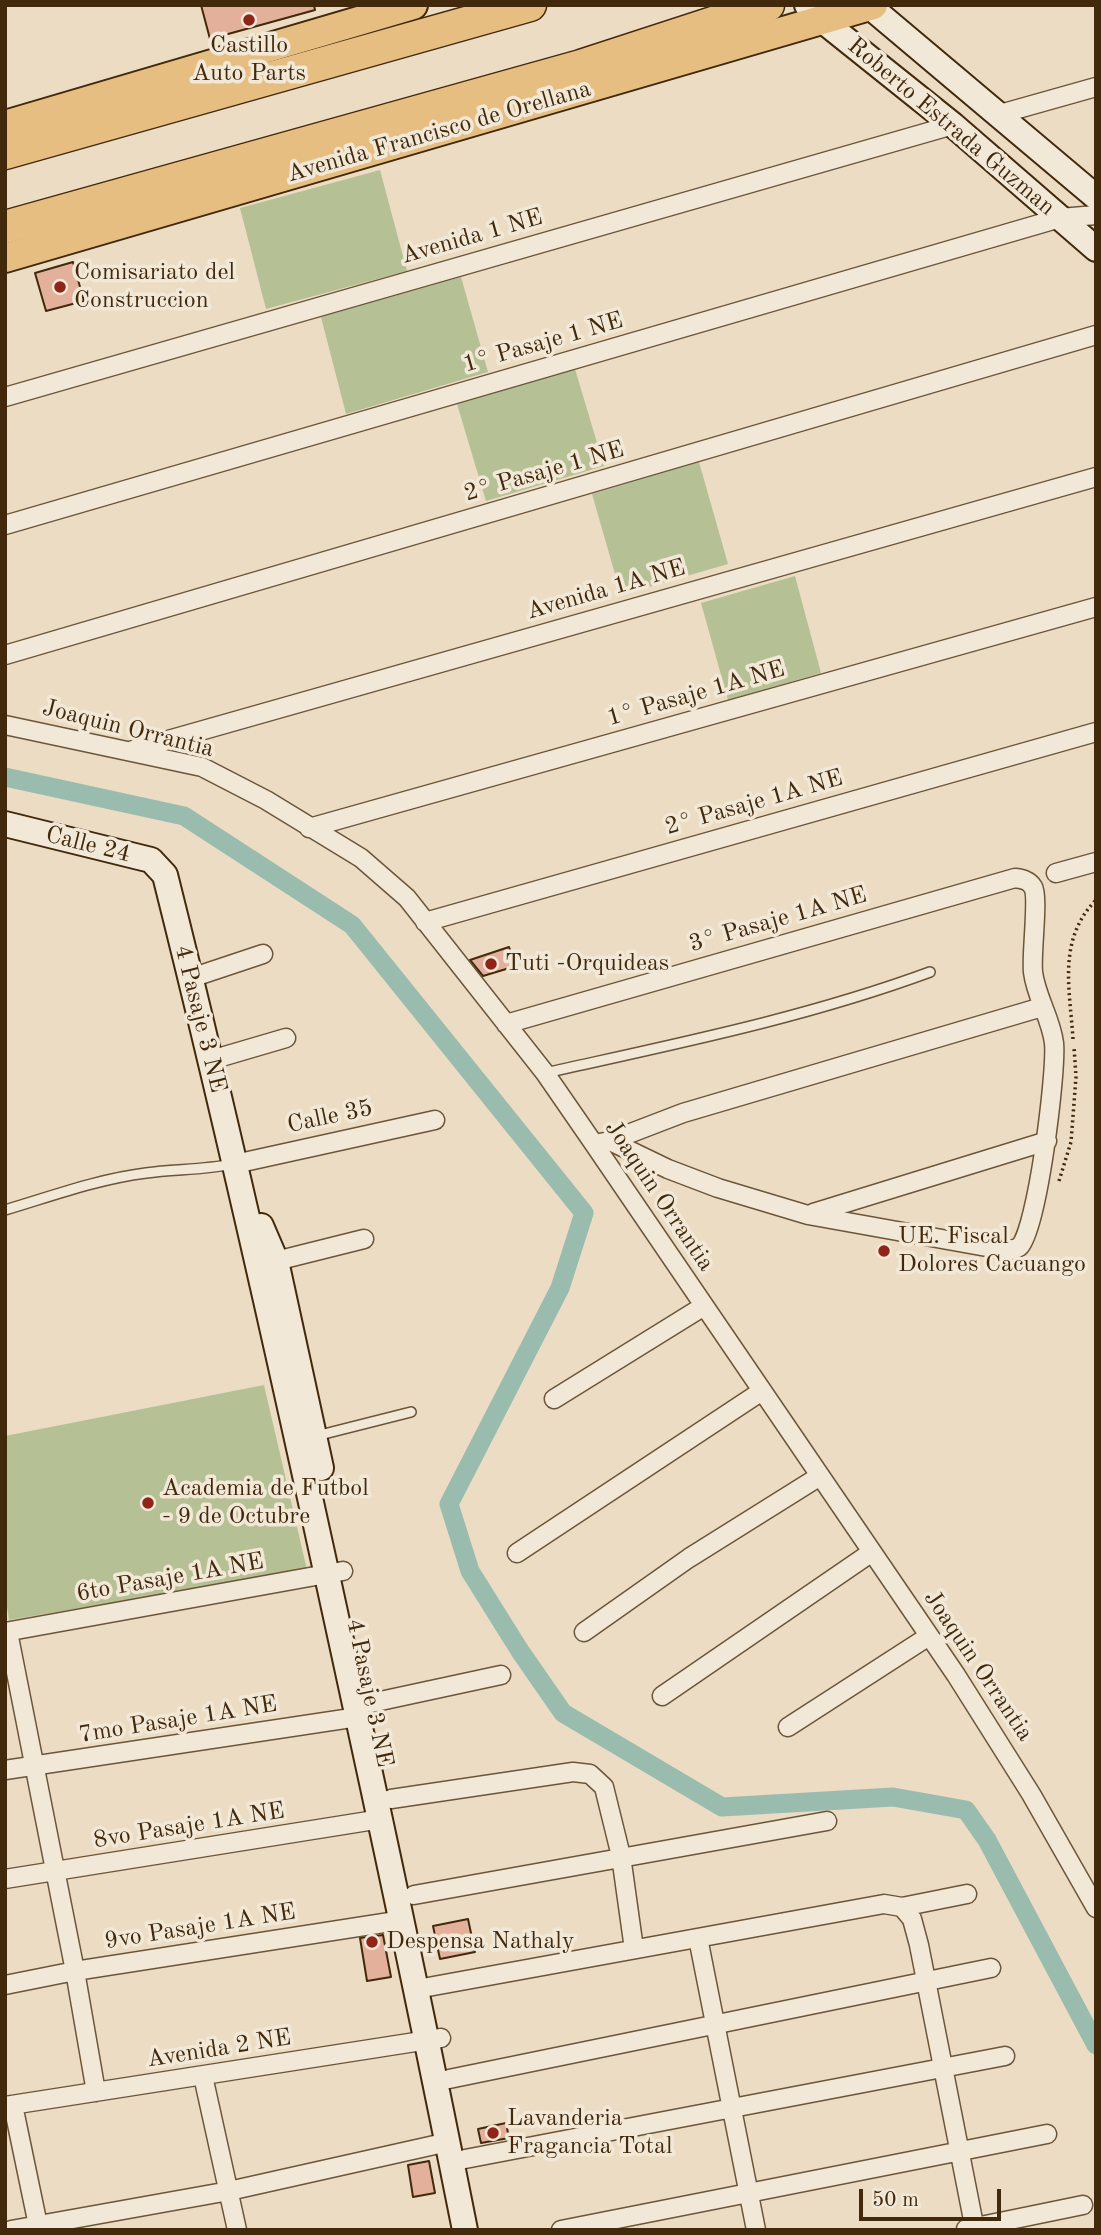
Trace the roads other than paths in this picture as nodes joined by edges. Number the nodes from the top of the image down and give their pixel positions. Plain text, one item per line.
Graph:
1 (412, 5) edge
2 (530, 5) edge
3 (768, 5) edge
4 (870, 6) edge
5 (815, 13) edge
6 (1096, 88) edge
7 (1000, 114) junction
8 (5, 125) edge
9 (953, 125) junction
10 (5, 153) edge
11 (1073, 177) junction
12 (1096, 197) edge
13 (1038, 198) junction
14 (1096, 215) edge
15 (1060, 218) junction
16 (5, 227) edge
17 (1093, 242) edge
18 (5, 258) edge
19 (1096, 335) edge
20 (5, 397) edge
21 (1096, 477) edge
22 (5, 525) edge
23 (1096, 607) edge
24 (5, 655) edge
25 (5, 725) edge
26 (1096, 732) edge
27 (130, 751) junction
28 (5, 824) edge
29 (309, 828) junction
30 (1096, 862) edge
31 (1056, 873) dead end
32 (165, 875) joint
33 (425, 922) junction
34 (263, 954) dead end
35 (930, 972) dead end
36 (191, 978) junction
37 (1042, 1007) junction
38 (506, 1024) junction
39 (286, 1038) dead end
40 (211, 1060) junction
41 (545, 1073) junction
42 (435, 1120) dead end
43 (1047, 1141) junction
44 (602, 1142) junction
45 (235, 1164) junction
46 (5, 1210) edge
47 (808, 1215) junction
48 (364, 1239) dead end
49 (276, 1261) junction
50 (704, 1306) junction
51 (762, 1391) junction
52 (554, 1399) dead end
53 (411, 1412) dead end
54 (314, 1436) junction
55 (820, 1476) junction
56 (872, 1552) junction
57 (517, 1553) dead end
58 (336, 1573) junction
59 (7, 1632) edge
60 (584, 1632) dead end
61 (929, 1636) junction
62 (501, 1675) dead end
63 (662, 1696) dead end
64 (364, 1710) junction
65 (788, 1727) dead end
66 (35, 1766) junction
67 (5, 1770) edge
68 (386, 1809) junction
69 (827, 1821) dead end
70 (621, 1856) junction
71 (56, 1872) junction
72 (5, 1879) edge
73 (967, 1894) dead end
74 (414, 1895) junction
75 (902, 1907) junction
76 (1096, 1908) edge
77 (403, 1920) junction
78 (698, 1938) junction
79 (634, 1949) junction
80 (991, 1968) dead end
81 (75, 1971) junction
82 (926, 1981) junction
83 (5, 1985) edge
84 (423, 1987) junction
85 (715, 2024) junction
86 (434, 2040) junction
87 (1005, 2056) dead end
88 (943, 2068) junction
89 (203, 2076) junction
90 (449, 2078) junction
91 (96, 2092) junction
92 (9, 2106) edge
93 (732, 2108) junction
94 (1047, 2134) dead end
95 (456, 2151) junction
96 (960, 2151) junction
97 (229, 2191) junction
98 (748, 2193) junction
99 (1083, 2205) dead end
100 (38, 2227) edge
101 (971, 2229) edge
102 (11, 2230) edge
103 (237, 2230) edge
104 (465, 2230) edge
105 (480, 2230) edge
106 (561, 2230) edge
107 (756, 2230) edge

1 - 8 main road
2 - 10 highway
3 - 16 highway, Avenida Francisco de Orellana
4 - 5 main road, Avenida Francisco de Orellana
4 - 7 street, Roberto Estrada Guzman
5 - 9 street, Roberto Estrada Guzman
5 - 18 main road, Avenida Francisco de Orellana
6 - 7 street
7 - 11 street, Roberto Estrada Guzman
9 - 13 street, Roberto Estrada Guzman
9 - 20 street, Avenida 1 NE
11 - 12 street, Roberto Estrada Guzman
11 - 13 street
13 - 15 street, Roberto Estrada Guzman
14 - 15 street, 1° Pasaje 1 NE
15 - 17 street, Roberto Estrada Guzman
15 - 22 street, 1° Pasaje 1 NE
19 - 24 street, 2° Pasaje 1 NE
21 - 27 street, Avenida 1A NE
23 - 29 street, 1° Pasaje 1A NE
25 - 27 street, Joaquin Orrantia
26 - 33 street, 2° Pasaje 1A NE
27 - 29 street, Joaquin Orrantia
28 - 32 street, Calle 24
29 - 33 street, Joaquin Orrantia
30 - 31 street
32 - 36 street, 4 Pasaje 3 NE
33 - 38 street, Joaquin Orrantia
34 - 36 street
35 - 41 lane
36 - 40 street, 4 Pasaje 3 NE
37 - 38 street, 3° Pasaje 1A NE
37 - 43 street
37 - 44 street
38 - 41 street, Joaquin Orrantia
39 - 40 street
40 - 45 street, 4 Pasaje 3 NE
41 - 44 street, Joaquin Orrantia
42 - 45 street, Calle 35
43 - 47 street
43 - 47 street
44 - 47 street
44 - 50 street, Joaquin Orrantia
45 - 46 lane
45 - 49 street, 4 Pasaje 3 NE
45 - 58 street, 4 Pasaje 3 NE
48 - 49 street
49 - 54 street, 4 Pasaje 3 NE
50 - 51 street, Joaquin Orrantia
50 - 52 street
51 - 55 street, Joaquin Orrantia
51 - 57 street
53 - 54 lane
54 - 58 street, 4 Pasaje 3 NE
55 - 56 street, Joaquin Orrantia
55 - 60 street
56 - 61 street, Joaquin Orrantia
56 - 63 street
58 - 59 street, 6to Pasaje 1A NE
58 - 64 street, 4 Pasaje 3 NE
59 - 66 street
61 - 65 street
61 - 76 street, Joaquin Orrantia
62 - 64 street, 7mo Pasaje 1A NE
64 - 66 street, 7mo Pasaje 1A NE
64 - 68 street, 4 Pasaje 3 NE
66 - 67 street, 7mo Pasaje 1A NE
66 - 71 street
68 - 70 street, 8vo Pasaje 1A NE
68 - 71 street, 8vo Pasaje 1A NE
68 - 74 street, 4 Pasaje 3 NE
68 - 77 street, 4 Pasaje 3 NE
69 - 70 street
70 - 74 street
70 - 79 street
71 - 72 street, 8vo Pasaje 1A NE
71 - 81 street
73 - 75 street
74 - 84 street, 4 Pasaje 3 NE
75 - 78 street
75 - 82 street
77 - 81 street, 9vo Pasaje 1A NE
77 - 84 street, 4 Pasaje 3 NE
78 - 79 street
78 - 85 street
79 - 84 street
80 - 82 street
81 - 83 street, 9vo Pasaje 1A NE
81 - 91 street
82 - 85 street
82 - 88 street
84 - 86 street, 4 Pasaje 3 NE
85 - 90 street
85 - 93 street
86 - 89 street, Avenida 2 NE
86 - 90 street, 4 Pasaje 3 NE
86 - 95 street, 4 Pasaje 3 NE
87 - 88 street
88 - 93 street
88 - 96 street
89 - 91 street, Avenida 2 NE
89 - 97 street
90 - 95 street, 4 Pasaje 3 NE
91 - 92 street, Avenida 2 NE
92 - 100 street
93 - 95 street
93 - 98 street
94 - 96 street
95 - 97 street
95 - 104 street, 4 Pasaje 3 NE
95 - 105 street, 4 Pasaje 3 NE
96 - 98 street
96 - 101 street
97 - 100 street
97 - 103 street
98 - 106 street
98 - 107 street
99 - 101 street
100 - 102 street

